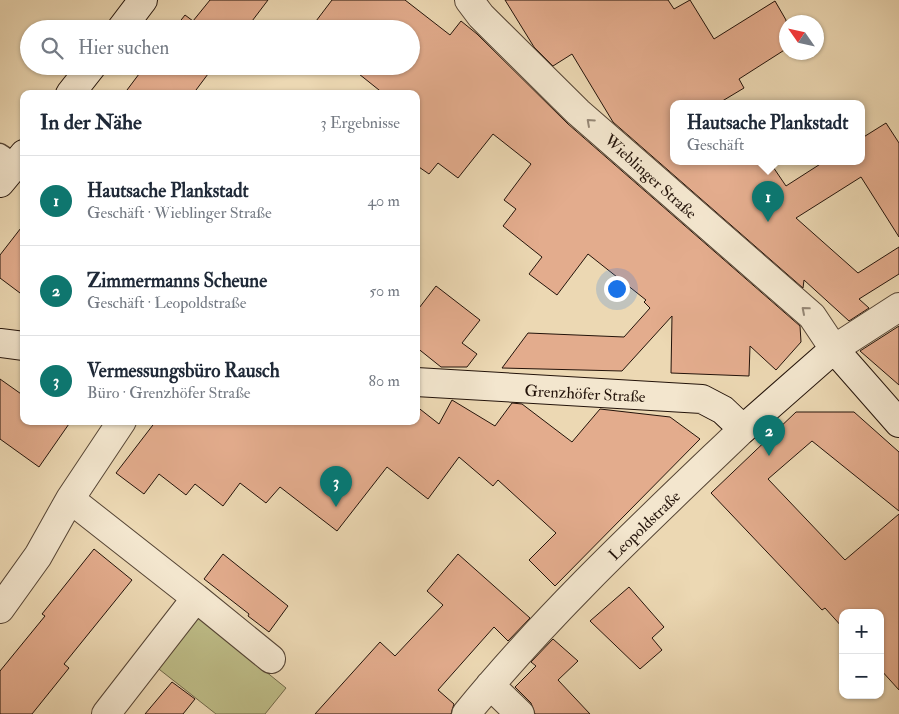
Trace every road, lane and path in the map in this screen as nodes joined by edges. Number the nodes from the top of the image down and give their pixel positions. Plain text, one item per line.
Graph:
1 (143, 0) edge
2 (469, 0) edge
3 (128, 20) edge
4 (85, 75) edge
5 (73, 90) edge
6 (899, 307) edge
7 (0, 342) edge
8 (20, 345) edge
9 (834, 349) junction
10 (420, 382) edge
11 (899, 423) edge
12 (119, 425) edge
13 (743, 429) junction
14 (70, 499) junction
15 (196, 598) junction
16 (0, 609) edge
17 (271, 659) dead end
18 (490, 684) junction
19 (106, 714) edge
20 (466, 714) edge
21 (520, 714) edge

1 - 3 street
9 -> 2 street, Wieblinger Straße
4 - 5 street
6 - 9 street, Leopoldstraße
7 - 8 street
9 - 11 street, Wieblinger Straße
9 - 13 street, Leopoldstraße
10 - 13 street, Grenzhöfer Straße
12 - 14 street
13 - 18 street, Leopoldstraße
14 - 15 street
14 - 16 street
15 - 17 street
15 - 19 street
18 - 20 street, Leopoldstraße
18 - 21 street

